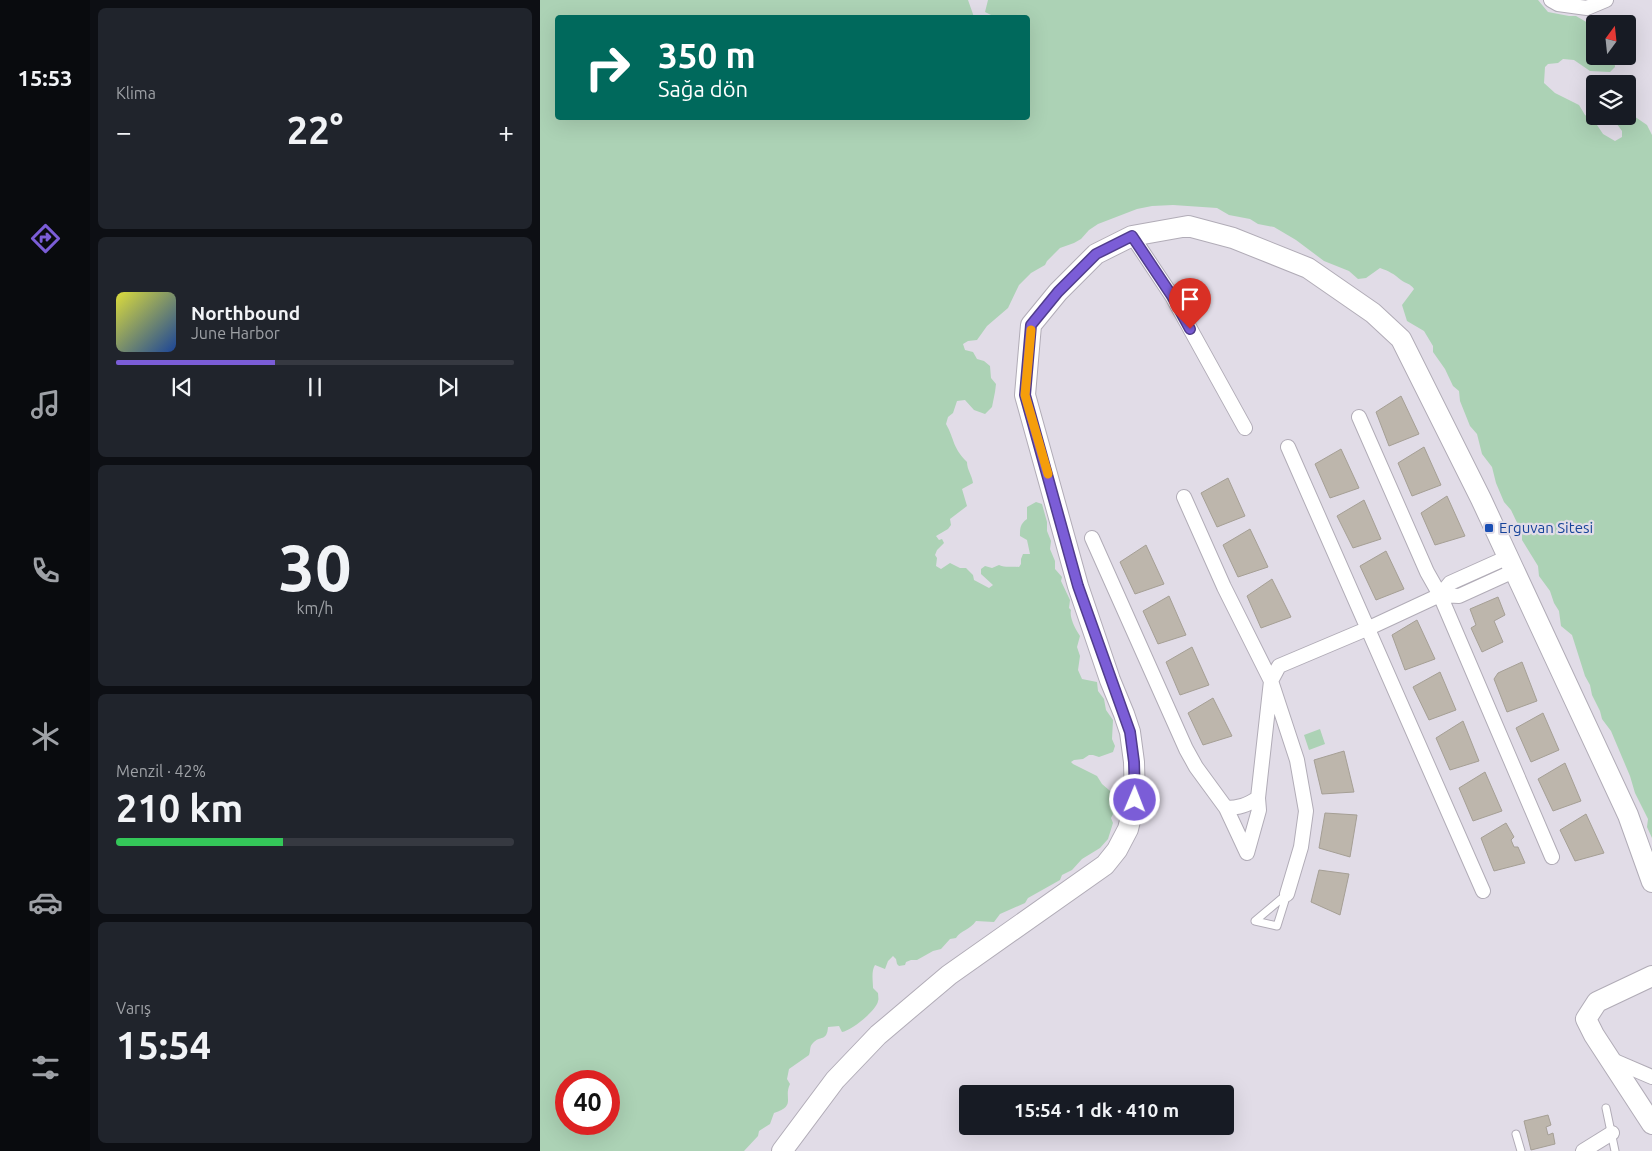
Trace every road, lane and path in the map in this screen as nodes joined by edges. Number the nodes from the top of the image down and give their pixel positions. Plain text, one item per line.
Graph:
1 (1551, 0) edge
2 (1606, 0) edge
3 (1132, 236) junction
4 (1359, 417) dead end
5 (1244, 428) dead end
6 (1288, 447) dead end
7 (1184, 498) dead end
8 (1092, 538) dead end
9 (1511, 564) junction
10 (1440, 595) junction
11 (1369, 628) junction
12 (1271, 681) junction
13 (1258, 798) junction
14 (1226, 808) junction
15 (1552, 857) dead end
16 (1652, 882) edge
17 (1483, 890) dead end
18 (1287, 894) junction
19 (1652, 976) edge
20 (1610, 1059) junction
21 (1652, 1077) edge
22 (1606, 1108) dead end
23 (1652, 1124) edge
24 (1612, 1133) junction
25 (1516, 1134) dead end
26 (782, 1151) edge
27 (1521, 1151) edge
28 (1583, 1151) edge
29 (1616, 1151) edge

1 - 2 street
3 - 5 street
3 - 9 street
3 - 26 street
4 - 10 street
6 - 11 street
7 - 12 street
8 - 14 street
9 - 10 street
9 - 16 street
10 - 11 street
10 - 15 street
11 - 12 street
11 - 17 street
12 - 13 street
12 - 18 street
13 - 14 street
13 - 14 street
18 - 18 lane
19 - 20 street
20 - 21 street
20 - 23 street
22 - 24 lane
24 - 28 street
24 - 29 lane
25 - 27 lane

